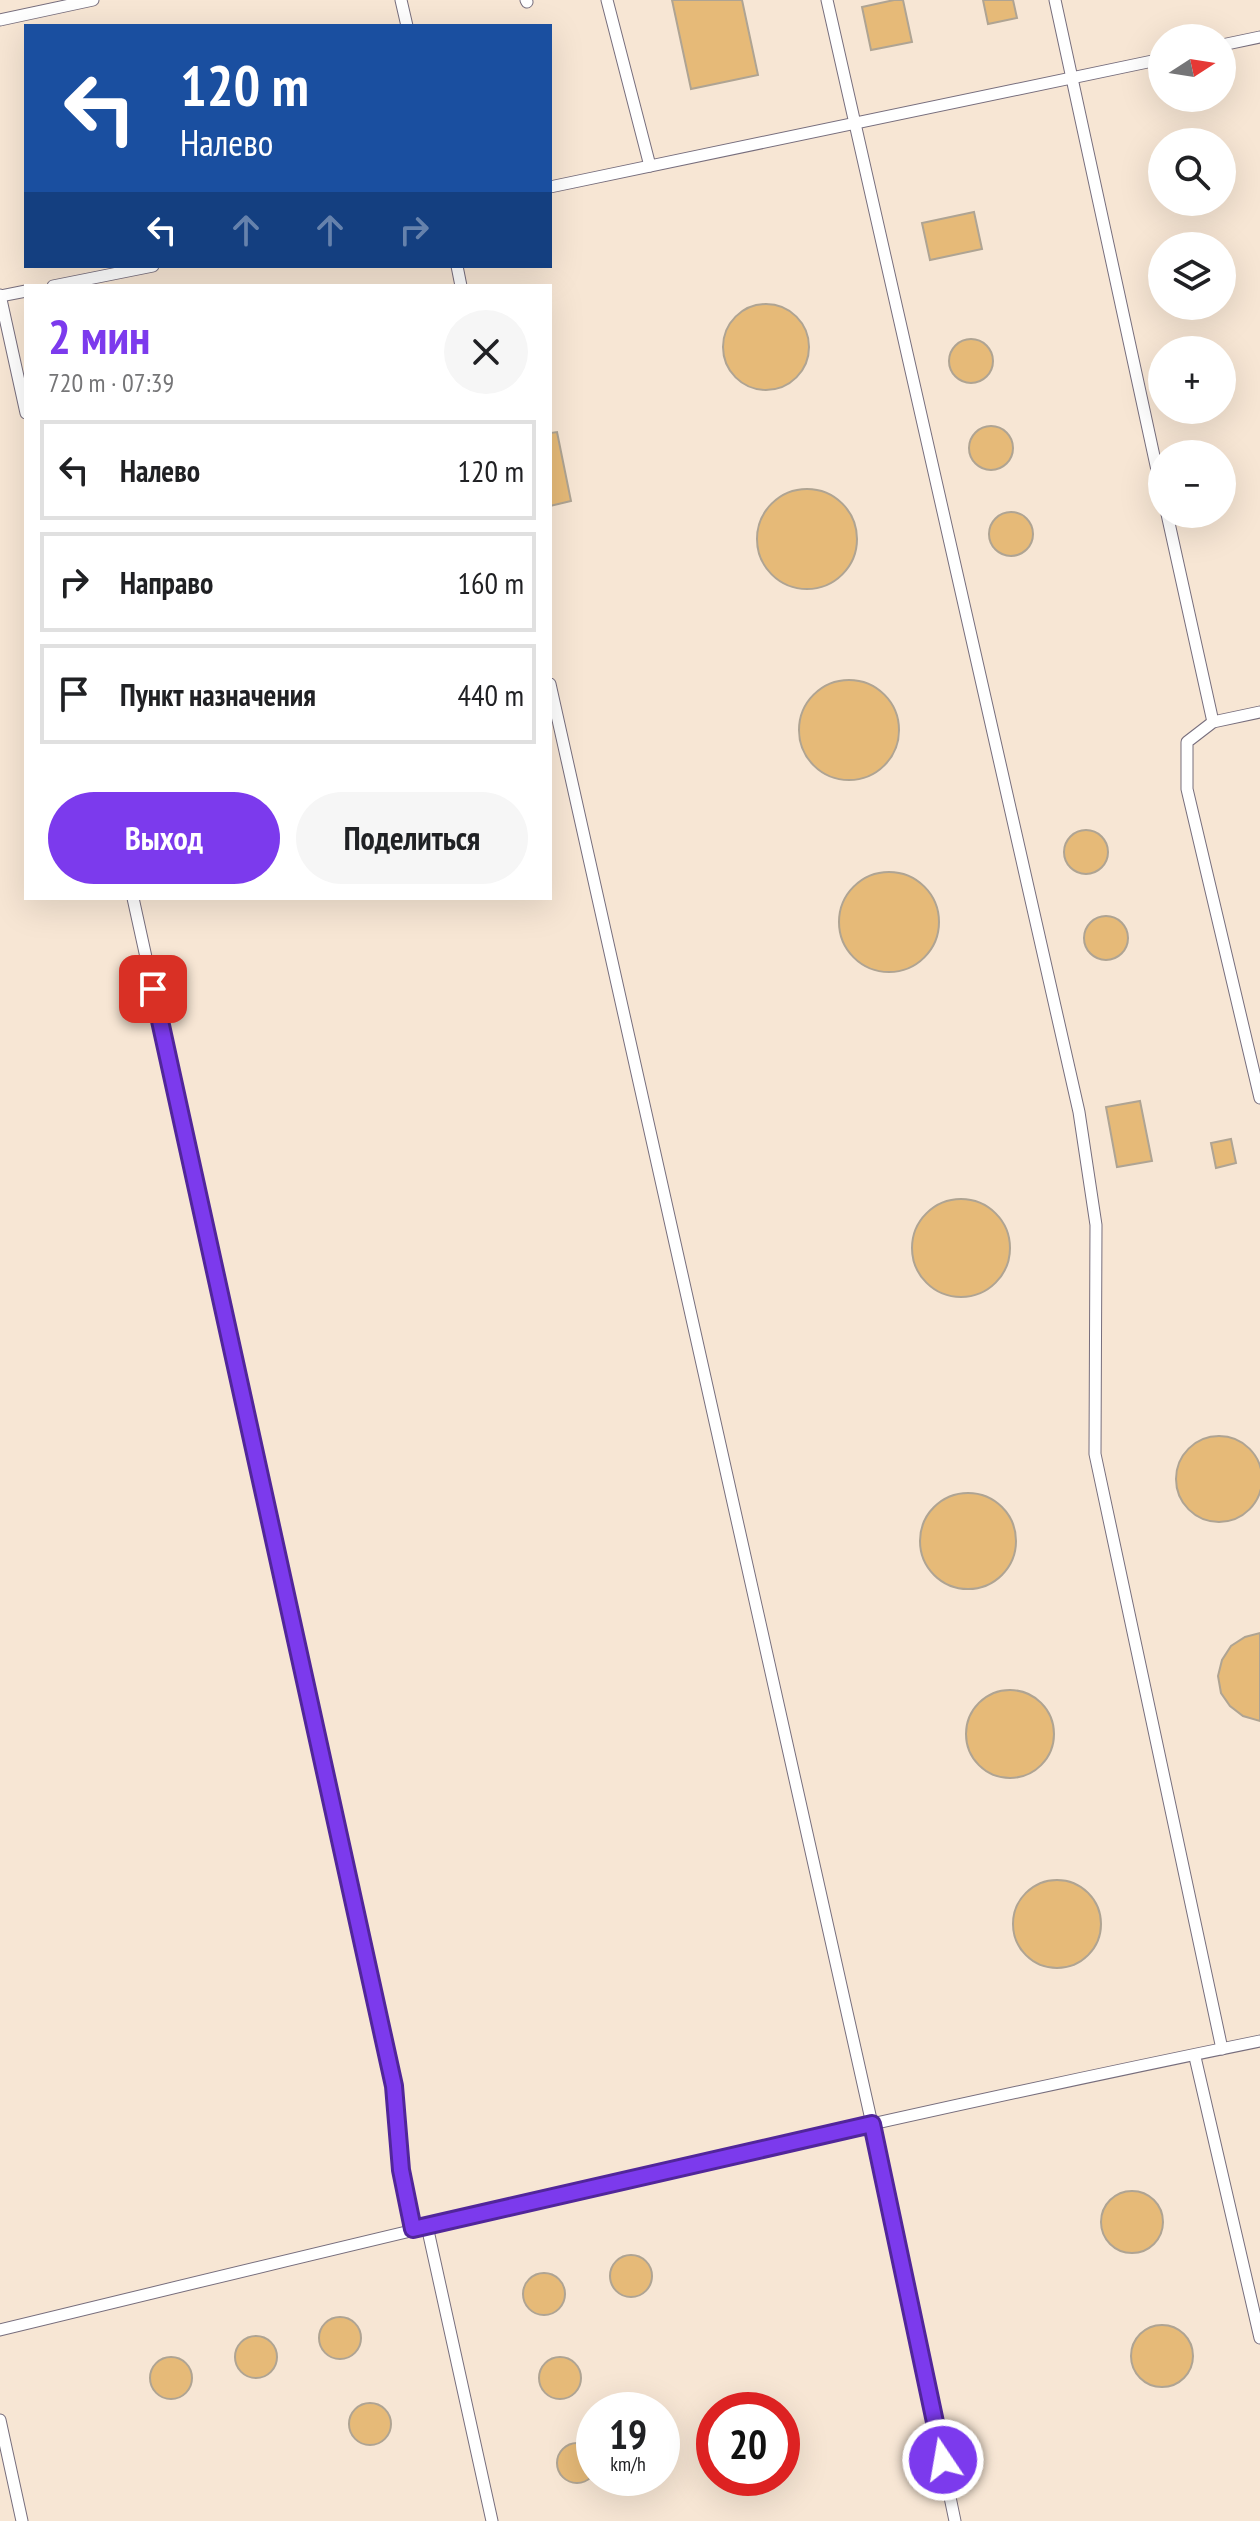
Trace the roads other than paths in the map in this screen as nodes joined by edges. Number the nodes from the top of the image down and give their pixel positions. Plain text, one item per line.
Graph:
1 (93, 0) edge
2 (401, 0) edge
3 (607, 0) edge
4 (827, 0) edge
5 (1055, 0) edge
6 (0, 20) edge
7 (407, 24) edge
8 (1260, 37) edge
9 (1236, 42) edge
10 (1148, 62) edge
11 (1070, 79) junction
12 (855, 124) junction
13 (650, 166) junction
14 (552, 187) edge
15 (143, 268) edge
16 (63, 284) edge
17 (24, 291) edge
18 (0, 296) edge
19 (24, 404) edge
20 (1150, 440) edge
21 (1170, 528) edge
22 (552, 693) edge
23 (1260, 712) edge
24 (1213, 722) junction
25 (133, 900) edge
26 (1260, 1098) edge
27 (1260, 2041) edge
28 (1222, 2049) junction
29 (1195, 2057) junction
30 (872, 2124) junction
31 (427, 2226) junction
32 (413, 2229) junction
33 (0, 2330) edge
34 (1260, 2338) edge
35 (0, 2420) edge
36 (22, 2521) edge
37 (492, 2521) edge
38 (955, 2521) edge

1 - 6 lane
2 - 7 lane
3 - 13 lane
4 - 12 lane
5 - 11 lane
8 - 9 lane
10 - 11 lane
11 - 12 lane
11 - 20 lane
12 - 13 lane
12 - 28 lane
13 - 14 lane
15 - 16 lane
17 - 18 lane
18 - 19 lane
21 - 24 lane
22 - 30 lane
23 - 24 lane
24 - 26 lane
25 - 32 lane
27 - 28 lane
28 - 29 lane
29 - 30 lane
29 - 34 lane
30 - 31 lane
30 - 38 lane
31 - 32 lane
31 - 37 lane
32 - 33 lane
35 - 36 lane

